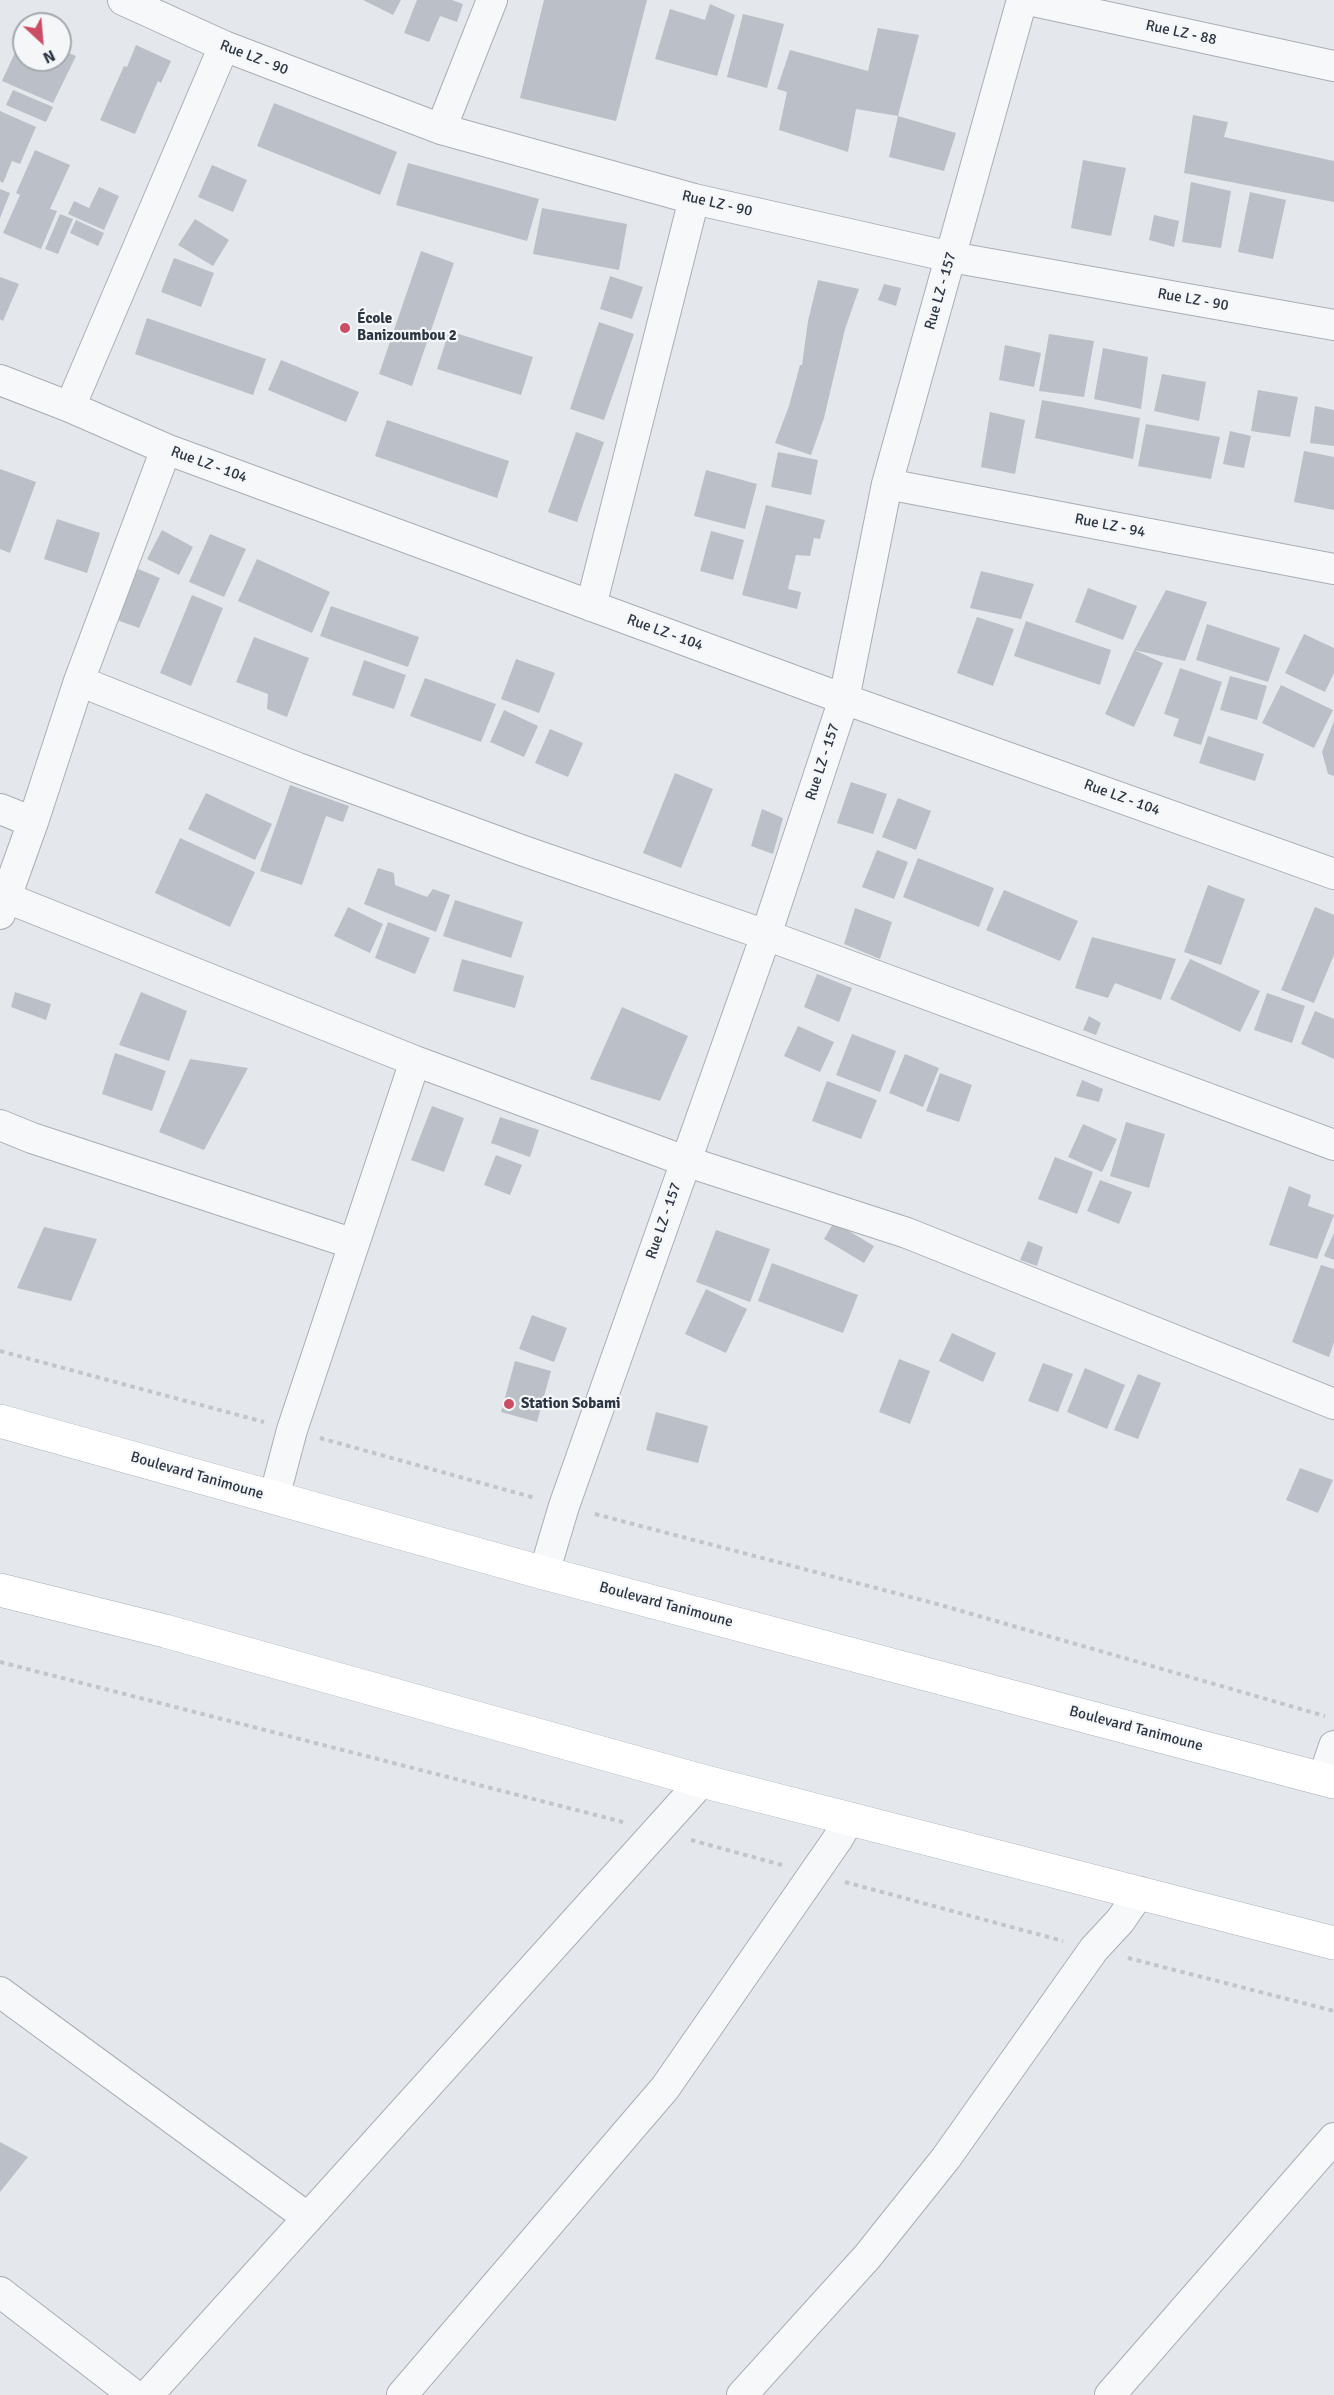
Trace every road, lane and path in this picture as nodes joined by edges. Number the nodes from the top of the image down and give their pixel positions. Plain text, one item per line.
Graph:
1 (123, 0) edge
2 (492, 0) edge
3 (1022, 0) edge
4 (1029, 0) edge
5 (224, 46) junction
6 (1334, 66) edge
7 (441, 129) junction
8 (694, 199) junction
9 (951, 257) junction
10 (1334, 326) edge
11 (0, 380) edge
12 (70, 407) junction
13 (166, 449) junction
14 (887, 484) junction
15 (1334, 568) edge
16 (591, 606) junction
17 (79, 681) junction
18 (844, 699) junction
19 (0, 809) edge
20 (33, 822) junction
21 (1334, 874) edge
22 (3, 906) edge
23 (766, 935) junction
24 (415, 1061) junction
25 (0, 1125) edge
26 (1334, 1145) edge
27 (685, 1161) junction
28 (354, 1244) junction
29 (1334, 1404) edge
30 (0, 1421) edge
31 (274, 1498) junction
32 (564, 1506) junction
33 (544, 1573) junction
34 (0, 1590) edge
35 (1334, 1719) edge
36 (1334, 1746) edge
37 (1329, 1780) edge
38 (702, 1781) junction
39 (850, 1818) junction
40 (1140, 1892) junction
41 (1334, 1943) edge
42 (0, 1992) edge
43 (1334, 2138) edge
44 (308, 2218) junction
45 (0, 2292) edge
46 (134, 2395) edge
47 (147, 2395) edge
48 (402, 2395) edge
49 (742, 2395) edge
50 (1110, 2395) edge

1 - 5 street, Rue LZ - 90
2 - 7 street
3 - 9 street, Rue LZ - 157
4 - 6 street, Rue LZ - 88
5 - 7 street, Rue LZ - 90
5 - 12 street
7 - 8 street, Rue LZ - 90
8 - 9 street, Rue LZ - 90
8 - 16 street
9 - 10 street, Rue LZ - 90
9 - 14 street, Rue LZ - 157
11 - 12 street, Rue LZ - 104
12 - 13 street, Rue LZ - 104
13 - 16 street, Rue LZ - 104
13 - 17 street
14 - 15 street, Rue LZ - 94
14 - 18 street, Rue LZ - 157
16 - 18 street, Rue LZ - 104
17 - 20 street
17 - 23 street
18 - 21 street, Rue LZ - 104
18 - 23 street, Rue LZ - 157
19 - 20 street
20 - 22 street
22 - 24 street
23 - 26 street
23 - 27 street, Rue LZ - 157
24 - 27 street
24 - 28 street
25 - 28 street
27 - 29 street
27 - 32 street, Rue LZ - 157
28 - 31 street
30 - 31 main road, Boulevard Tanimoune
31 - 33 main road, Boulevard Tanimoune
32 - 33 street, Rue LZ - 157
32 - 35 path
33 - 37 main road, Boulevard Tanimoune
34 - 38 main road
36 - 37 street
38 - 39 main road
38 - 44 street
39 - 40 main road
39 - 48 street
40 - 41 main road
40 - 49 street
42 - 44 street
43 - 50 street
44 - 47 street
45 - 46 street

